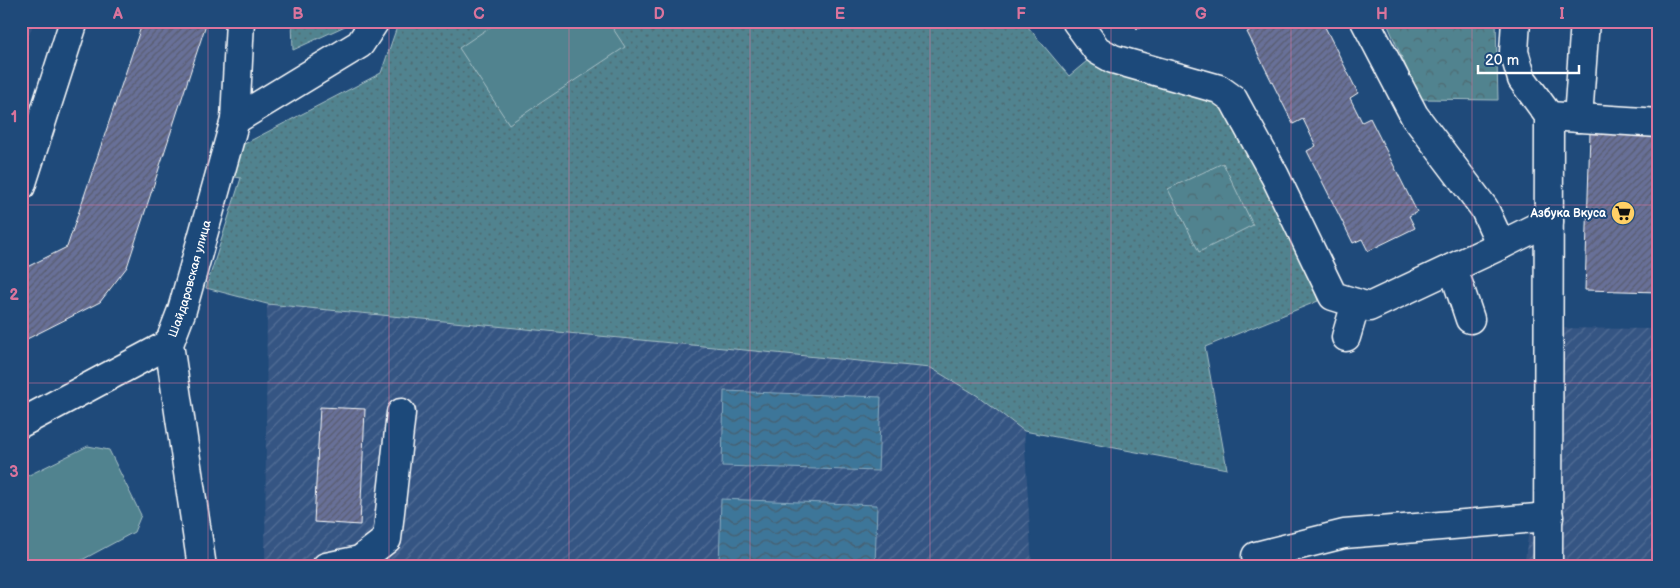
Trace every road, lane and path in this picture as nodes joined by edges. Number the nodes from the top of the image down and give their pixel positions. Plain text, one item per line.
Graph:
1 (74, 21) edge
2 (240, 21) edge
3 (375, 21) edge
4 (1076, 21) edge
5 (1365, 21) edge
6 (1516, 21) edge
7 (1585, 21) edge
8 (1549, 116) junction
9 (1578, 118) junction
10 (235, 120) junction
11 (1659, 123) edge
12 (21, 186) edge
13 (1549, 221) junction
14 (1501, 245) junction
15 (1453, 268) junction
16 (1356, 303) junction
17 (1470, 319) dead end
18 (1346, 337) dead end
19 (169, 344) junction
20 (400, 413) dead end
21 (21, 423) edge
22 (1549, 517) junction
23 (1256, 556) dead end
24 (329, 566) edge
25 (202, 567) edge
26 (1548, 567) edge

1 - 12 street
2 - 10 street, Шайдаровская улица
3 - 10 street
4 - 16 street
5 - 14 street
6 - 8 street
7 - 9 street
8 - 9 street
8 - 13 street
9 - 11 street
10 - 19 street, Шайдаровская улица
13 - 14 street
13 - 22 street
14 - 15 street
15 - 16 street
15 - 17 street
16 - 18 street
19 - 21 street
19 - 25 street, Шайдаровская улица
20 - 24 street
22 - 23 street
22 - 26 street

